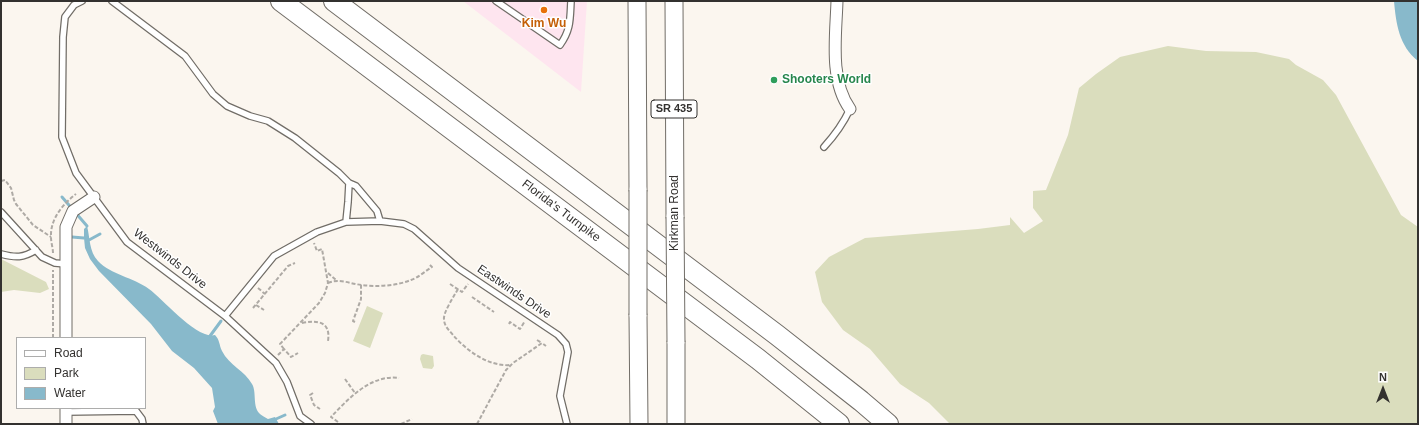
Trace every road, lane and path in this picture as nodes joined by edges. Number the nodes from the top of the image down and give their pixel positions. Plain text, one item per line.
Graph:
1 (82, 1) edge
2 (112, 1) edge
3 (281, 1) edge
4 (334, 1) edge
5 (496, 1) edge
6 (571, 1) edge
7 (637, 1) edge
8 (674, 1) edge
9 (837, 1) edge
10 (850, 109) joint
11 (824, 146) dead end
12 (1, 180) edge
13 (349, 183) junction
14 (94, 197) junction
15 (1, 212) edge
16 (380, 221) junction
17 (346, 222) junction
18 (51, 237) dead end
19 (313, 242) dead end
20 (36, 250) junction
21 (1, 254) edge
22 (295, 263) dead end
23 (66, 264) junction
24 (429, 264) dead end
25 (288, 266) junction
26 (290, 269) dead end
27 (327, 272) junction
28 (336, 280) junction
29 (371, 282) dead end
30 (468, 283) dead end
31 (328, 284) junction
32 (450, 284) dead end
33 (361, 285) junction
34 (371, 285) junction
35 (257, 288) dead end
36 (458, 289) junction
37 (264, 294) junction
38 (472, 298) dead end
39 (256, 304) junction
40 (253, 308) dead end
41 (264, 310) dead end
42 (494, 312) dead end
43 (225, 316) junction
44 (308, 316) junction
45 (525, 320) dead end
46 (313, 321) junction
47 (355, 322) dead end
48 (301, 324) junction
49 (509, 324) dead end
50 (66, 337) edge
51 (537, 340) dead end
52 (328, 341) dead end
53 (542, 343) junction
54 (546, 346) dead end
55 (284, 350) junction
56 (298, 354) dead end
57 (277, 355) dead end
58 (511, 365) junction
59 (399, 378) dead end
60 (345, 379) dead end
61 (313, 393) dead end
62 (355, 393) junction
63 (320, 409) dead end
64 (66, 410) edge
65 (412, 419) dead end
66 (338, 422) dead end
67 (66, 424) edge
68 (143, 424) edge
69 (311, 424) edge
70 (401, 424) edge
71 (477, 424) edge
72 (567, 424) edge
73 (639, 424) edge
74 (676, 424) edge
75 (839, 424) edge
76 (888, 424) edge

1 - 14 lane, Westwinds Drive
2 - 13 lane
3 - 75 highway, Florida's Turnpike
4 - 76 highway
5 - 6 lane
7 - 73 main road, SR 435, bridge
8 - 74 main road, Kirkman Road / SR 435, bridge
9 - 10 street
10 - 11 lane
12 - 18 path
13 - 16 lane
13 - 17 lane
14 - 23 street
14 - 43 lane, Westwinds Drive
15 - 20 lane
16 - 17 lane, Eastwinds Drive
16 - 72 lane, Eastwinds Drive
17 - 43 lane, Eastwinds Drive
19 - 27 path
20 - 21 lane
20 - 23 lane
22 - 25 path
23 - 50 street
24 - 34 path
25 - 26 path
25 - 37 path
27 - 28 path
27 - 31 path
28 - 31 path
28 - 33 path
29 - 34 path
30 - 36 path
31 - 44 path
32 - 36 path
33 - 34 path
33 - 47 path
35 - 37 path
36 - 58 path
37 - 39 path
38 - 42 path
39 - 40 path
39 - 41 path
43 - 69 lane, Westwinds Drive
44 - 46 path
44 - 48 path
45 - 49 path
46 - 48 path
46 - 52 path
48 - 55 path
51 - 53 path
53 - 54 path
53 - 58 path
55 - 56 path
55 - 57 path
58 - 71 path
59 - 62 path
60 - 62 path
61 - 63 path
62 - 66 path
64 - 67 street
64 - 68 lane
65 - 70 path

